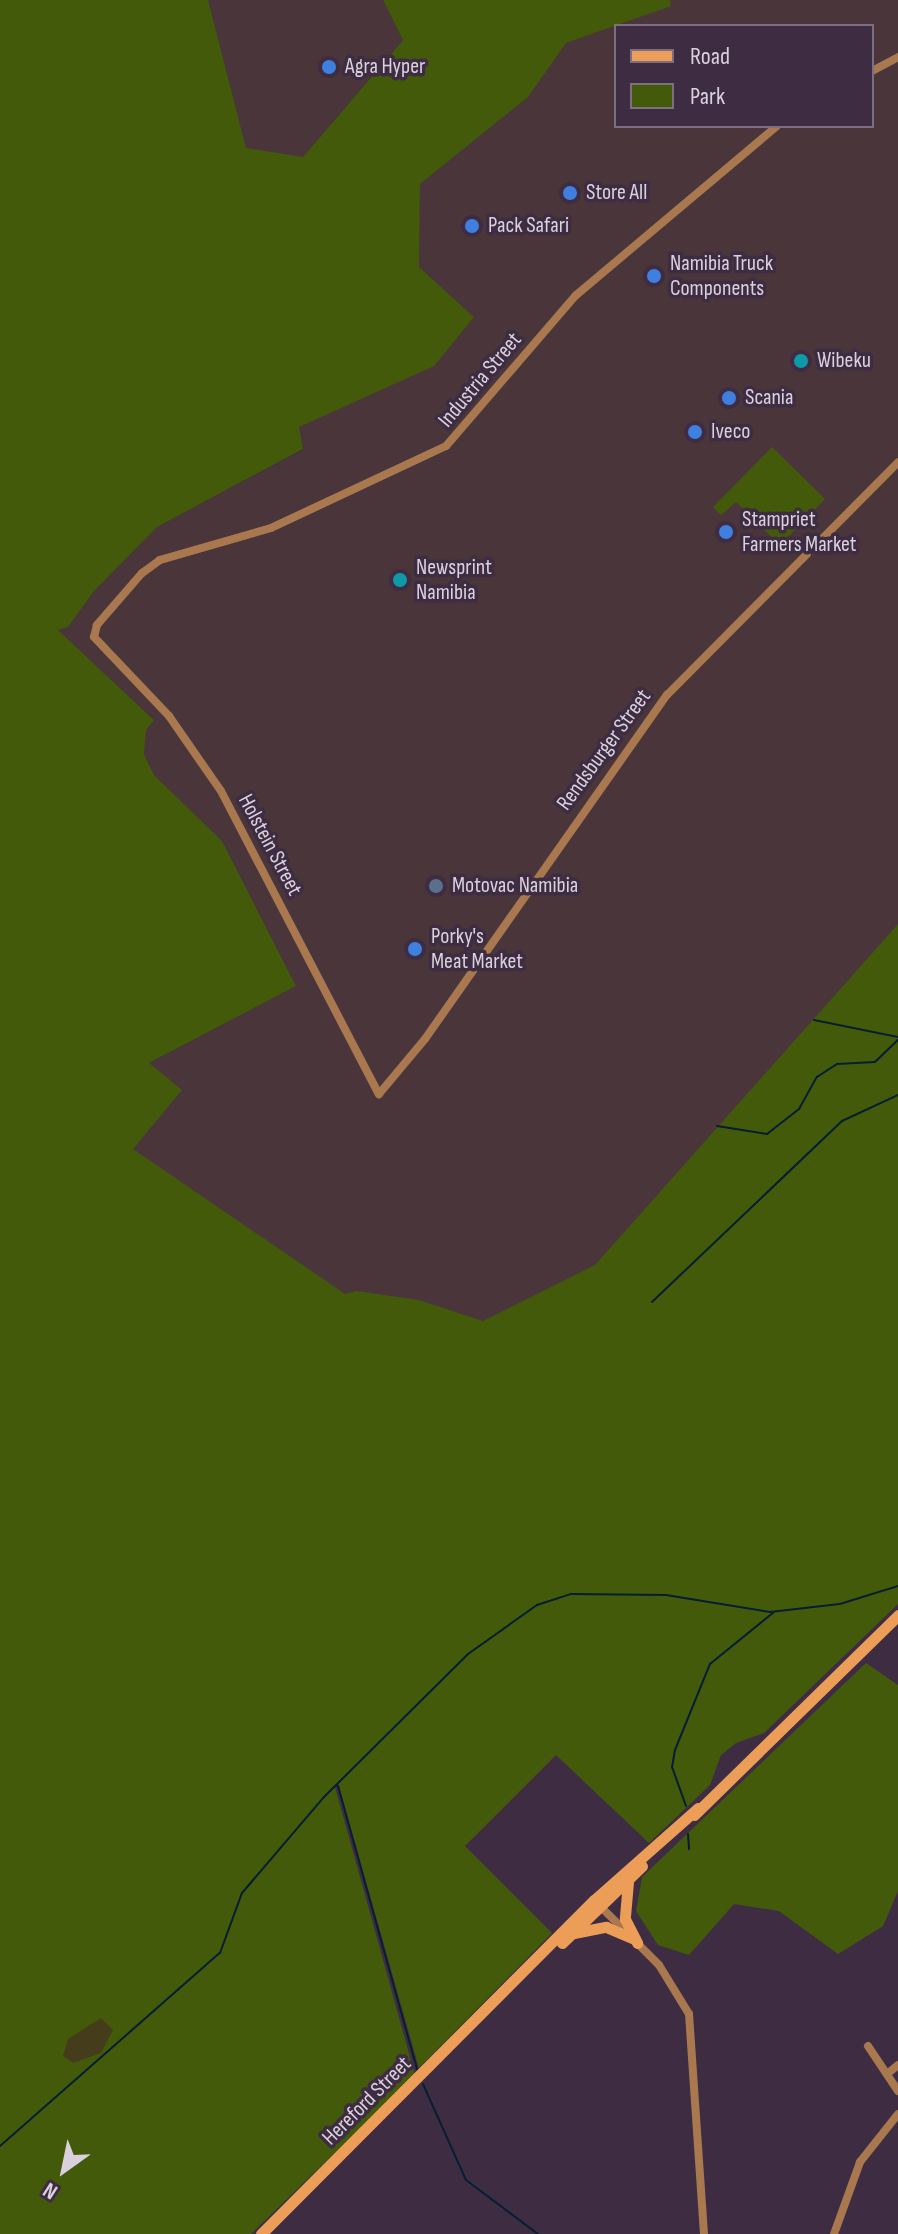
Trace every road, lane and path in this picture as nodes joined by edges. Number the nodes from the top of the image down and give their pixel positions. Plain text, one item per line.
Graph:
1 (898, 57) edge
2 (874, 70) edge
3 (775, 128) edge
4 (898, 462) edge
5 (94, 637) joint
6 (379, 1094) joint
7 (898, 1615) edge
8 (698, 1808) junction
9 (632, 1875) junction
10 (597, 1903) junction
11 (571, 1934) junction
12 (636, 1941) junction
13 (502, 1996) junction
14 (868, 2046) dead end
15 (898, 2065) edge
16 (887, 2074) junction
17 (898, 2091) edge
18 (898, 2114) edge
19 (261, 2234) edge
20 (704, 2234) edge
21 (834, 2234) edge

1 - 2 street
3 - 5 street, Industria Street
4 - 6 street, Rendsburger Street
5 - 6 street, Holstein Street
7 - 8 main road, Hereford Street
8 - 9 main road, Hereford Street
8 - 10 main road, Hereford Street
9 - 10 main road, Hereford Street
9 - 12 main road
10 - 11 main road, Hereford Street
10 - 12 street
10 - 13 main road, Hereford Street
11 - 12 main road
11 - 13 main road, Hereford Street
12 - 20 street
13 - 19 main road, Hereford Street
14 - 16 street
15 - 16 street
16 - 17 street
18 - 21 street

